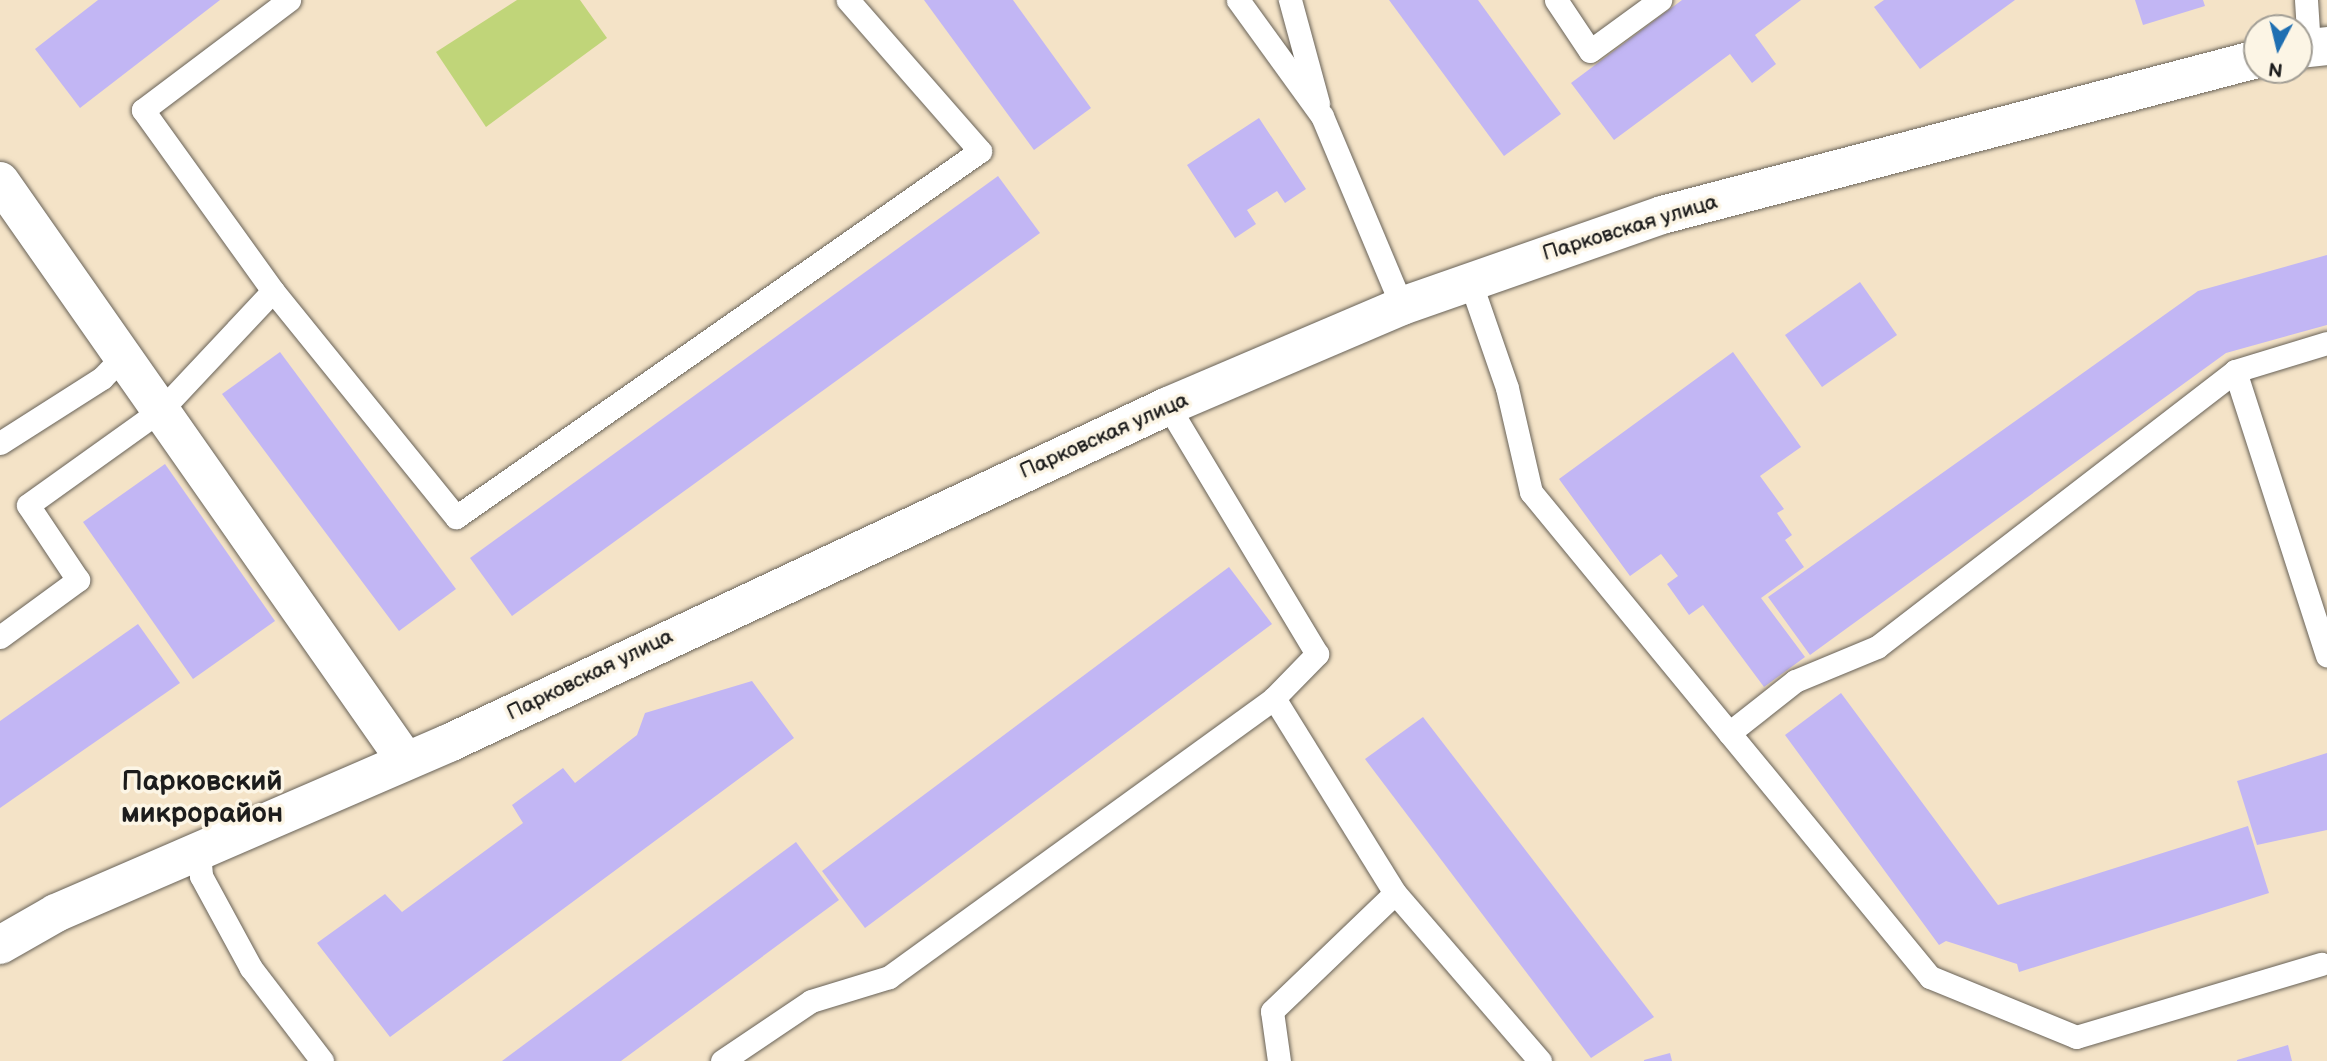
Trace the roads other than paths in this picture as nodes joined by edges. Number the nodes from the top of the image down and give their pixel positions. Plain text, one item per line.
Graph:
1 (289, 0) edge
2 (848, 0) edge
3 (1238, 0) edge
4 (1290, 0) edge
5 (1556, 0) edge
6 (1660, 0) edge
7 (2243, 64) edge
8 (1322, 116) junction
9 (0, 181) edge
10 (1470, 281) junction
11 (273, 291) junction
12 (1402, 306) junction
13 (2327, 343) edge
14 (125, 354) junction
15 (2235, 371) junction
16 (1168, 406) junction
17 (162, 409) junction
18 (0, 443) edge
19 (0, 638) edge
20 (2327, 655) edge
21 (1274, 698) junction
22 (1729, 733) junction
23 (407, 761) junction
24 (199, 852) junction
25 (1395, 893) junction
26 (0, 945) edge
27 (2321, 964) dead end
28 (323, 1061) edge
29 (722, 1061) edge
30 (1279, 1061) edge
31 (1540, 1061) edge

1 - 11 lane
2 - 11 lane
3 - 8 lane
4 - 8 lane
5 - 6 lane
7 - 10 street, Парковская улица
8 - 12 lane
9 - 14 street
10 - 12 street, Парковская улица
10 - 22 lane
11 - 17 lane
12 - 16 street, Парковская улица
13 - 15 lane
14 - 17 street
14 - 18 lane
15 - 20 lane
15 - 22 lane
16 - 21 lane
16 - 23 street, Парковская улица
17 - 19 lane
17 - 23 street
21 - 25 lane
21 - 29 lane
22 - 27 lane
23 - 24 street, Парковская улица
24 - 26 street, Парковская улица
24 - 28 lane
25 - 30 lane
25 - 31 lane

